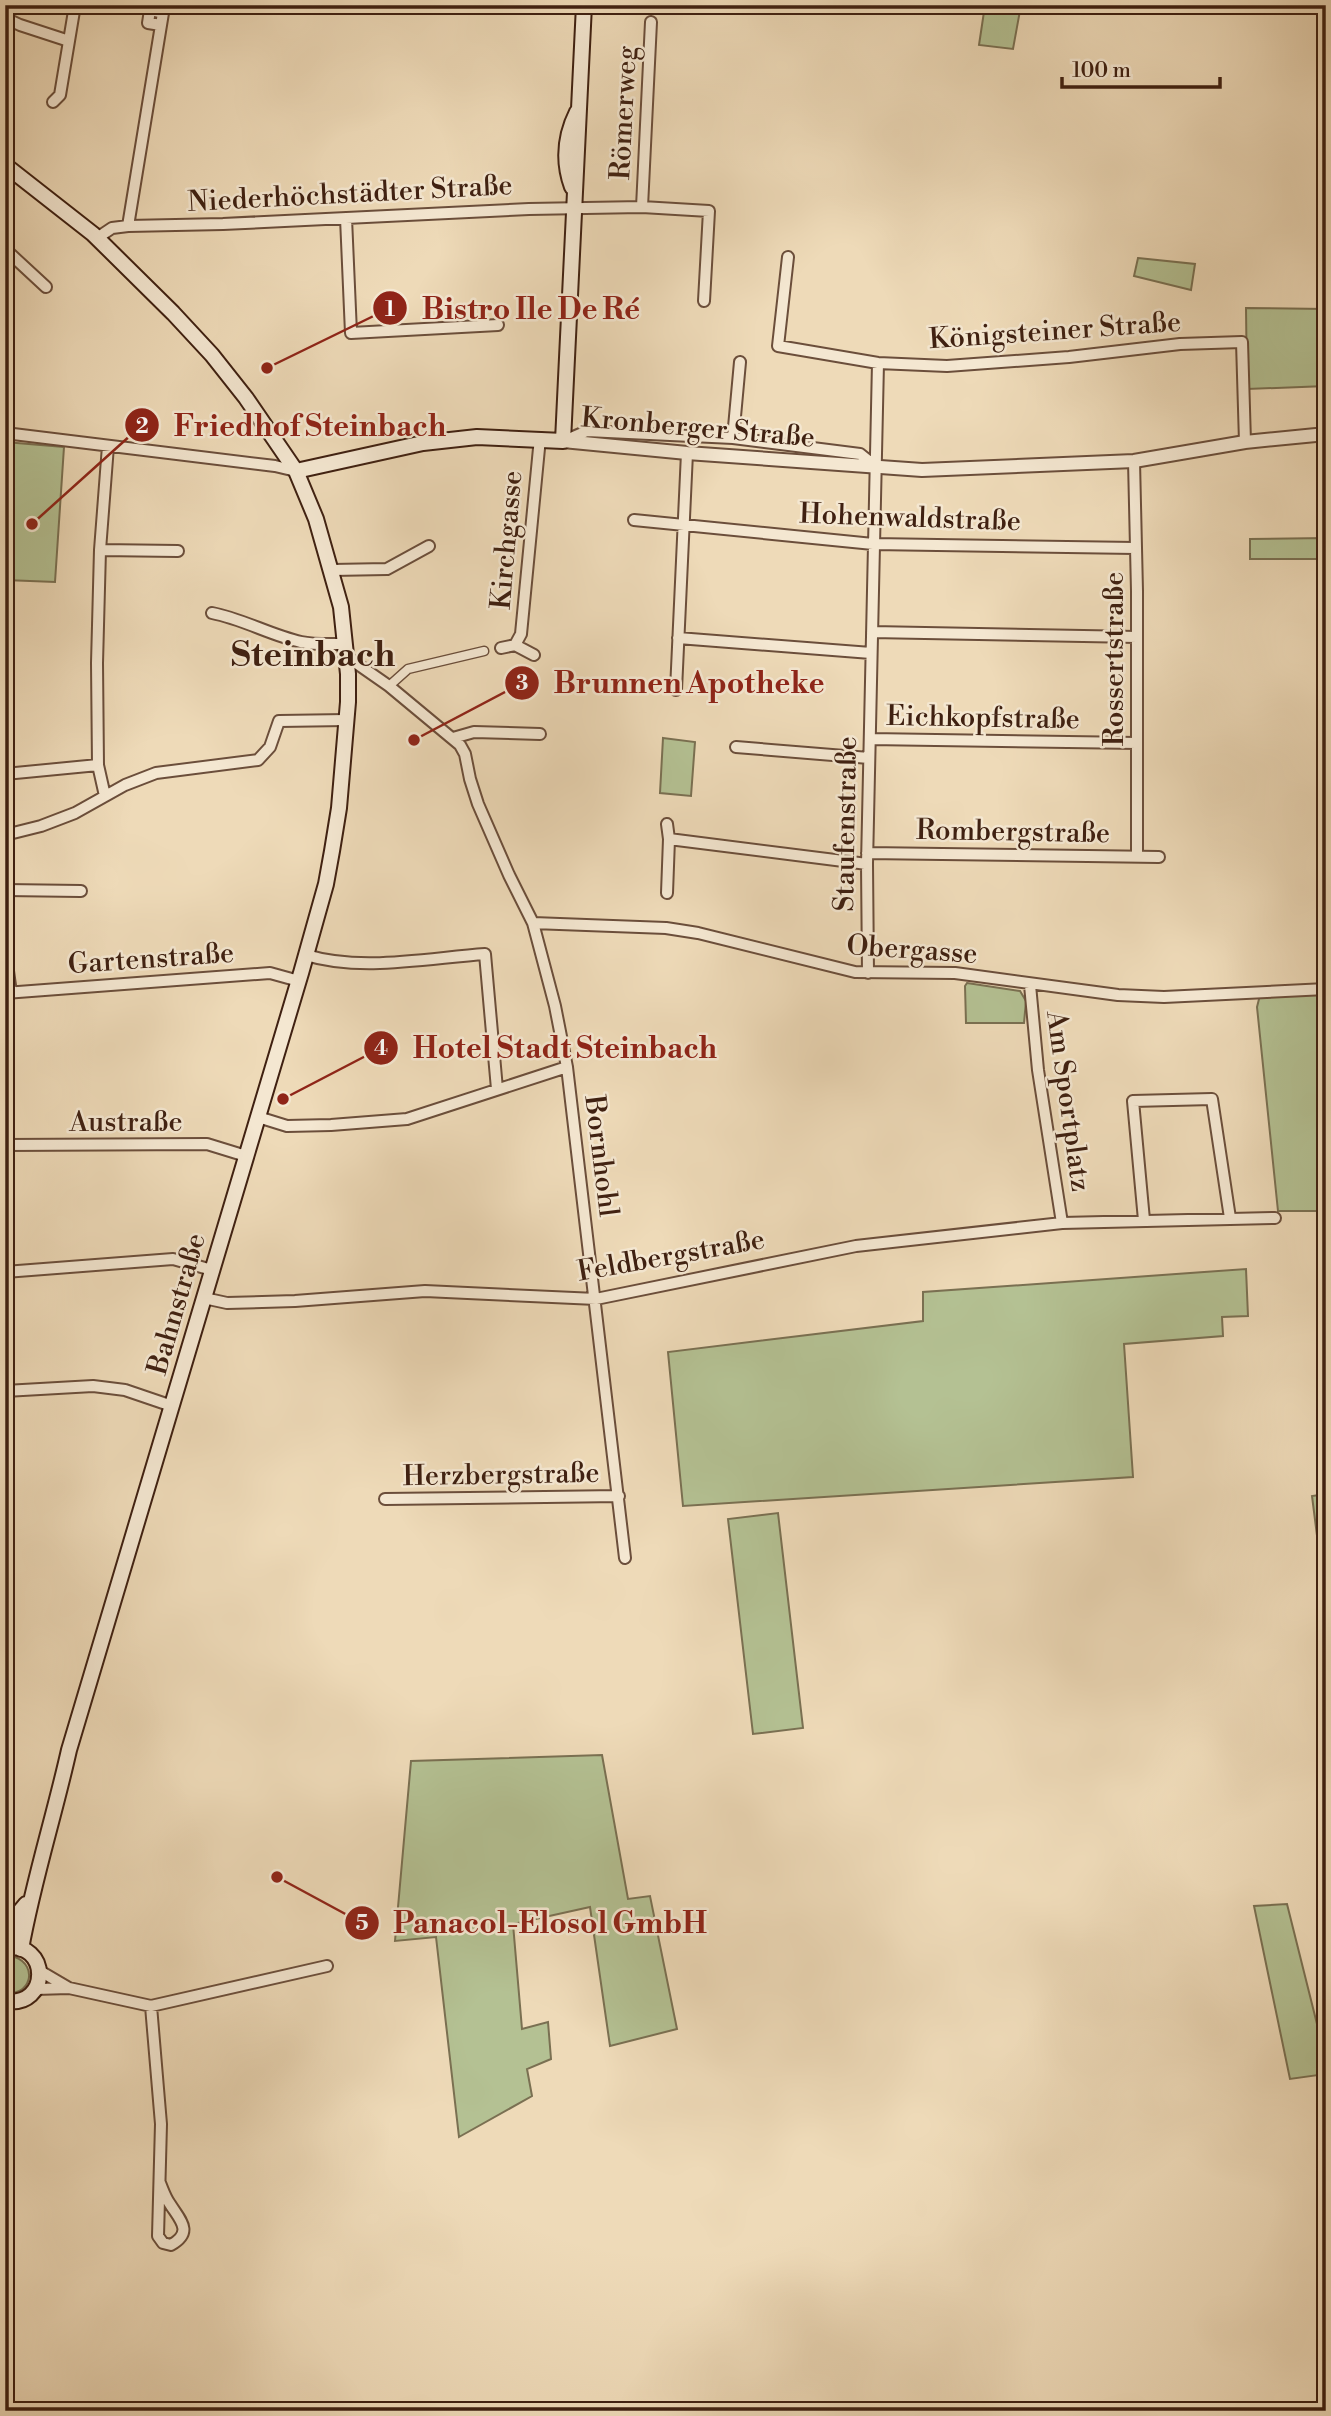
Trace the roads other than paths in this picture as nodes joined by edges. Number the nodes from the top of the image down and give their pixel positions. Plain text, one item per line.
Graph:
1 (75, 5) edge
2 (584, 5) edge
3 (150, 8) edge
4 (5, 18) edge
5 (651, 22) dead end
6 (69, 41) junction
7 (53, 102) dead end
8 (5, 165) edge
9 (574, 201) junction
10 (642, 207) junction
11 (346, 218) junction
12 (128, 226) junction
13 (97, 238) junction
14 (5, 249) edge
15 (788, 257) dead end
16 (46, 287) dead end
17 (704, 301) dead end
18 (498, 325) dead end
19 (740, 362) dead end
20 (878, 363) junction
21 (5, 433) edge
22 (1326, 434) edge
23 (540, 438) junction
24 (733, 438) junction
25 (563, 441) junction
26 (1245, 442) junction
27 (108, 446) junction
28 (687, 453) junction
29 (1134, 461) junction
30 (876, 467) junction
31 (296, 471) junction
32 (634, 520) dead end
33 (684, 526) junction
34 (873, 544) junction
35 (429, 546) dead end
36 (1135, 548) junction
37 (100, 550) junction
38 (178, 551) dead end
39 (332, 570) junction
40 (212, 613) dead end
41 (872, 632) junction
42 (1137, 637) junction
43 (678, 638) junction
44 (515, 645) junction
45 (501, 648) dead end
46 (346, 650) junction
47 (484, 651) dead end
48 (871, 653) junction
49 (534, 655) dead end
50 (389, 686) junction
51 (676, 690) dead end
52 (346, 720) junction
53 (540, 734) dead end
54 (453, 738) junction
55 (870, 739) junction
56 (1137, 743) junction
57 (736, 747) dead end
58 (869, 758) junction
59 (98, 765) junction
60 (5, 774) edge
61 (105, 796) junction
62 (667, 824) dead end
63 (5, 835) edge
64 (669, 839) junction
65 (1137, 856) junction
66 (1159, 857) dead end
67 (867, 858) junction
68 (5, 890) edge
69 (81, 891) dead end
70 (667, 893) dead end
71 (533, 923) junction
72 (5, 949) edge
73 (306, 955) junction
74 (869, 973) junction
75 (299, 981) junction
76 (1030, 985) junction
77 (1326, 989) edge
78 (8, 993) edge
79 (567, 1067) junction
80 (496, 1089) junction
81 (258, 1117) junction
82 (5, 1145) edge
83 (246, 1156) junction
84 (1230, 1218) junction
85 (1275, 1218) dead end
86 (1144, 1220) junction
87 (1062, 1223) junction
88 (212, 1270) junction
89 (5, 1272) edge
90 (204, 1298) junction
91 (596, 1298) junction
92 (5, 1391) edge
93 (172, 1406) junction
94 (619, 1496) junction
95 (384, 1499) dead end
96 (625, 1558) dead end
97 (11, 1948) edge
98 (327, 1966) dead end
99 (40, 1971) junction
100 (69, 1988) junction
101 (36, 1989) junction
102 (8, 2006) edge
103 (151, 2006) junction
104 (160, 2183) junction

1 - 6 street
2 - 9 main road
3 - 12 street
4 - 6 street
5 - 10 street, Römerweg
6 - 7 street
8 - 13 main road, Bahnstraße
9 - 10 street, Niederhöchstädter Straße
9 - 11 street, Niederhöchstädter Straße
9 - 25 main road
10 - 17 street, Niederhöchstädter Straße
11 - 12 street, Niederhöchstädter Straße
11 - 18 street
12 - 13 street, Niederhöchstädter Straße
13 - 31 main road, Bahnstraße
14 - 16 street
15 - 20 street, Königsteiner Straße
19 - 24 street, Kronberger Straße
20 - 26 street, Königsteiner Straße
20 - 30 street
21 - 27 street
22 - 26 street, Kronberger Straße
23 - 25 main road
23 - 31 main road
23 - 44 street, Kirchgasse
24 - 25 street, Kronberger Straße
24 - 30 street, Kronberger Straße
25 - 28 street, Kronberger Straße
26 - 29 street, Kronberger Straße
27 - 31 street
27 - 37 street
28 - 30 street, Kronberger Straße
28 - 33 street
29 - 30 street, Kronberger Straße
29 - 36 street, Rossertstraße
30 - 34 street, Staufenstraße
31 - 39 main road, Bahnstraße
32 - 33 street, Hohenwaldstraße
33 - 34 street, Hohenwaldstraße
33 - 43 street
34 - 36 street, Hohenwaldstraße
34 - 41 street, Staufenstraße
35 - 39 street
36 - 42 street, Rossertstraße
37 - 38 street
37 - 59 street
39 - 46 main road, Bahnstraße
40 - 46 street
41 - 42 street
41 - 48 street, Staufenstraße
42 - 56 street, Rossertstraße
43 - 48 street
43 - 51 street
44 - 45 street, Kirchgasse
44 - 49 street, Kirchgasse
46 - 50 street, Bornhohl
46 - 52 main road, Bahnstraße
47 - 50 street
48 - 55 street, Staufenstraße
50 - 54 street, Bornhohl
52 - 61 street
52 - 73 main road, Bahnstraße
53 - 54 street
54 - 71 street, Bornhohl
55 - 56 street, Eichkopfstraße
55 - 58 street, Staufenstraße
56 - 65 street, Rossertstraße
57 - 58 street
58 - 67 street, Staufenstraße
59 - 60 street
59 - 61 street
61 - 63 street
62 - 64 street
64 - 67 street, Rombergstraße
64 - 70 street
65 - 66 street, Rombergstraße
65 - 67 street, Rombergstraße
67 - 74 street, Staufenstraße
68 - 69 street
71 - 74 street, Obergasse
71 - 79 street, Bornhohl
72 - 78 street
73 - 75 main road, Bahnstraße
73 - 80 street
74 - 76 street, Obergasse
75 - 78 street, Gartenstraße
75 - 81 main road, Bahnstraße
76 - 77 street, Obergasse
76 - 87 street, Am Sportplatz
79 - 80 street
79 - 91 street, Bornhohl
80 - 81 street
81 - 83 main road, Bahnstraße
82 - 83 street, Austraße
83 - 88 main road, Bahnstraße
84 - 85 street, Feldbergstraße
84 - 86 street, Feldbergstraße
84 - 86 street
86 - 87 street, Feldbergstraße
87 - 91 street, Feldbergstraße
88 - 89 street
88 - 90 main road, Bahnstraße
90 - 91 street, Feldbergstraße
90 - 93 main road, Bahnstraße
91 - 94 street, Bornhohl
92 - 93 street
93 - 97 main road, Bahnstraße
94 - 95 street, Herzbergstraße
94 - 96 street, Bornhohl
97 - 99 main road
98 - 103 street
99 - 100 street
99 - 101 main road
100 - 101 street
100 - 103 street
101 - 102 main road
103 - 104 street
104 - 104 street

